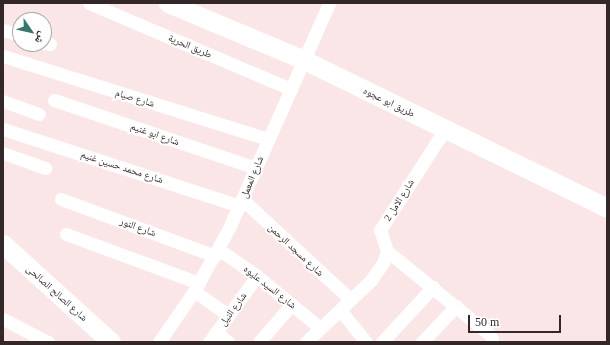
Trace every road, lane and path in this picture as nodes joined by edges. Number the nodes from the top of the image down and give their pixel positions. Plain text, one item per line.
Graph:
1 (89, 3) edge
2 (168, 3) edge
3 (329, 3) edge
4 (3, 56) edge
5 (304, 60) junction
6 (291, 89) junction
7 (54, 100) dead end
8 (3, 101) edge
9 (39, 114) dead end
10 (3, 129) edge
11 (445, 129) junction
12 (268, 139) junction
13 (3, 153) edge
14 (45, 168) dead end
15 (256, 168) junction
16 (61, 199) dead end
17 (241, 203) junction
18 (607, 208) edge
19 (66, 234) dead end
20 (3, 244) edge
21 (387, 251) junction
22 (217, 252) junction
23 (256, 276) junction
24 (196, 287) junction
25 (433, 287) junction
26 (350, 299) junction
27 (292, 304) junction
28 (456, 306) junction
29 (340, 310) junction
30 (228, 315) junction
31 (3, 319) edge
32 (320, 328) junction
33 (213, 337) edge
34 (48, 342) edge
35 (111, 342) edge
36 (159, 342) edge
37 (228, 342) edge
38 (259, 342) edge
39 (306, 342) edge
40 (366, 342) edge
41 (382, 342) edge
42 (422, 342) edge
43 (491, 342) edge

1 - 6 street, طريق الحرية
2 - 5 street, طريق ابو عجوه
3 - 5 street, شارع المعمل
4 - 12 street, شارع صيام
5 - 6 street, شارع المعمل
5 - 11 street, طريق ابو عجوه
6 - 12 street, شارع المعمل
7 - 15 street, شارع ابو غنيم
8 - 9 street
10 - 17 street, شارع محمد حسين غنيم
11 - 18 street, طريق ابو عجوه
11 - 21 street, شارع الامل 2
12 - 15 street, شارع المعمل
13 - 14 street
15 - 17 street, شارع المعمل
16 - 22 street, شارع النور
17 - 22 street, شارع المعمل
17 - 26 street, شارع مسجد الرحمن
19 - 24 street
20 - 35 street, شارع الصالح الصالحى
21 - 25 street
21 - 26 street
22 - 23 street, شارع السيد عليوه
22 - 24 street, شارع المعمل
23 - 27 street, شارع السيد عليوه
23 - 30 street, شارع النيل
24 - 30 street
24 - 36 street, شارع المعمل
25 - 28 street
25 - 41 street
26 - 29 street
27 - 32 street, شارع السيد عليوه
27 - 38 street
28 - 42 street
28 - 43 street
29 - 32 street
29 - 40 street
30 - 33 street, شارع النيل
31 - 34 street
32 - 39 street
33 - 37 street

